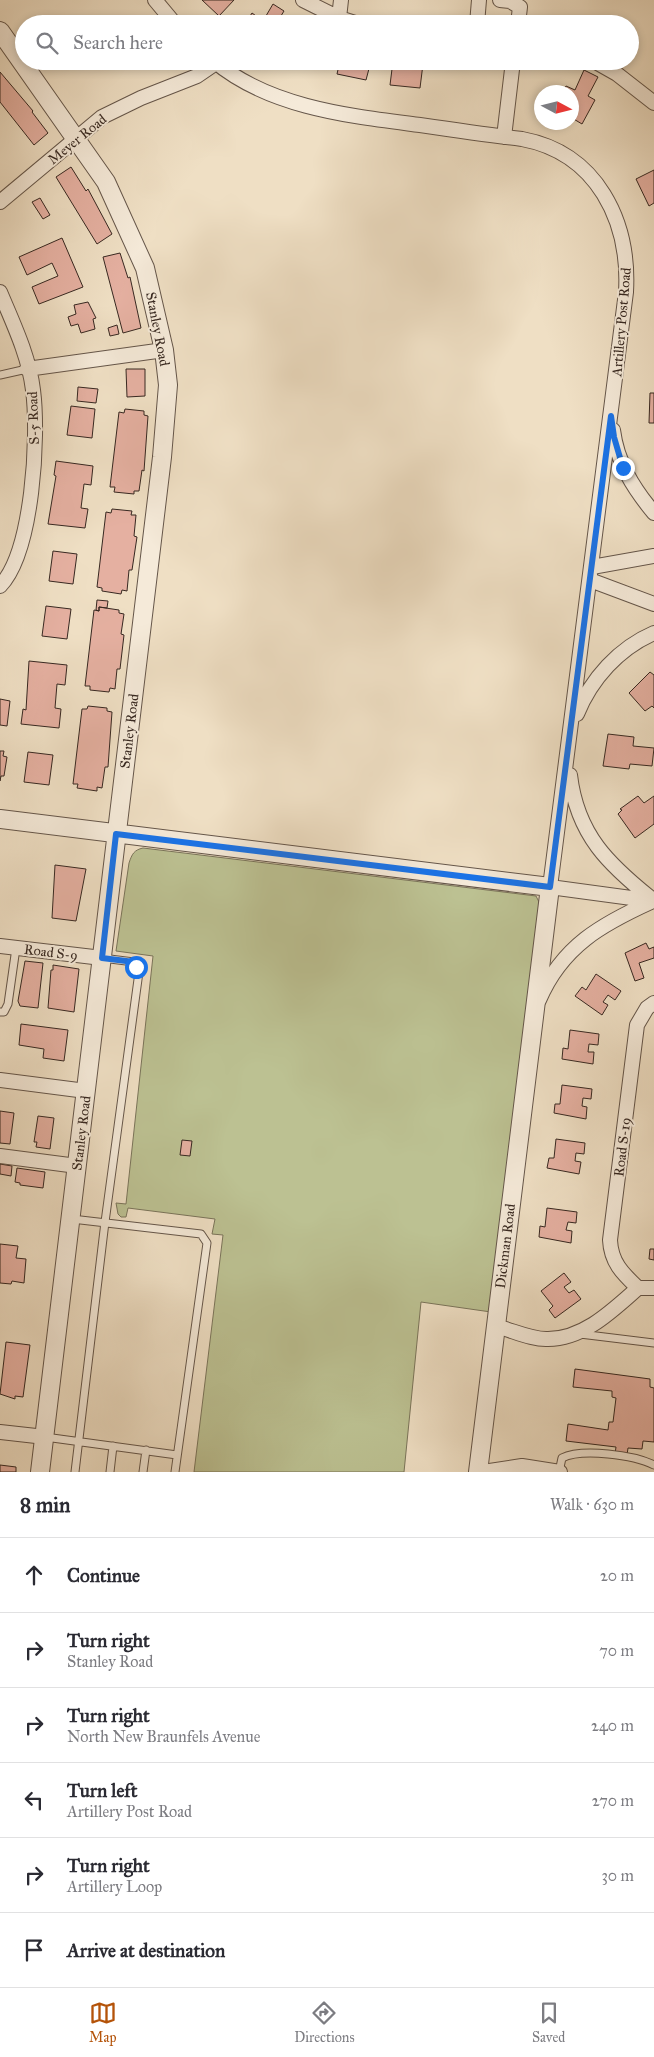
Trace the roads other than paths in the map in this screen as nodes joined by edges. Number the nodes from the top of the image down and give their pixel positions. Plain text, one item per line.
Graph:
1 (155, 0) edge
2 (303, 0) edge
3 (340, 0) edge
4 (479, 0) edge
5 (500, 0) edge
6 (168, 15) edge
7 (333, 15) edge
8 (339, 15) edge
9 (478, 15) edge
10 (519, 15) edge
11 (0, 31) edge
12 (15, 52) edge
13 (28, 70) edge
14 (205, 70) edge
15 (227, 70) edge
16 (512, 70) edge
17 (610, 70) edge
18 (654, 103) edge
19 (504, 137) junction
20 (77, 139) junction
21 (0, 202) edge
22 (0, 292) edge
23 (164, 350) junction
24 (27, 369) junction
25 (0, 375) edge
26 (611, 416) junction
27 (654, 513) edge
28 (654, 556) edge
29 (591, 574) junction
30 (0, 586) edge
31 (654, 604) edge
32 (654, 633) edge
33 (571, 731) junction
34 (568, 755) junction
35 (0, 820) edge
36 (116, 834) junction
37 (550, 887) junction
38 (654, 901) edge
39 (0, 946) edge
40 (16, 948) junction
41 (102, 958) junction
42 (654, 1003) edge
43 (0, 1012) edge
44 (534, 1020) junction
45 (0, 1080) edge
46 (86, 1091) junction
47 (0, 1156) edge
48 (77, 1166) junction
49 (71, 1219) junction
50 (105, 1222) junction
51 (638, 1288) junction
52 (654, 1288) edge
53 (495, 1326) junction
54 (576, 1334) junction
55 (654, 1343) edge
56 (0, 1432) edge
57 (45, 1437) junction
58 (79, 1442) junction
59 (113, 1446) junction
60 (146, 1450) junction
61 (177, 1455) junction
62 (654, 1465) edge
63 (40, 1472) edge
64 (75, 1472) edge
65 (110, 1472) edge
66 (144, 1472) edge
67 (175, 1472) edge
68 (478, 1472) edge
69 (483, 1472) edge
70 (560, 1472) edge

1 - 6 street
2 - 7 street
3 - 8 street
4 - 9 street
5 - 10 street
11 - 12 street, Stanley Road
13 - 20 street, Stanley Road
14 - 20 street, Meyer Road
15 - 19 street, Artillery Post Road
16 - 19 street
17 - 18 street
19 - 26 street, Artillery Post Road
20 - 21 street, Meyer Road
20 - 23 street, Stanley Road
22 - 24 street, S-5 Road
23 - 24 street
23 - 36 street, Stanley Road
24 - 25 lane
24 - 30 street, S-5 Road
26 - 27 street
26 - 29 street, Artillery Post Road
28 - 29 street
29 - 31 street
29 - 33 street, Artillery Post Road
32 - 33 street
33 - 34 street, Artillery Post Road
34 - 37 street, Artillery Post Road
34 - 38 street, Artillery Post Road
35 - 36 street
36 - 37 street
36 - 41 street, Stanley Road
37 - 38 street
37 - 44 street, Dickman Road
38 - 44 street, Dickman Road
39 - 40 street, Road S-9
40 - 41 street, Road S-9
40 - 43 lane
41 - 46 street, Stanley Road
41 - 50 lane
42 - 51 street, Road S-19
44 - 53 street, Dickman Road
45 - 46 street
46 - 48 street, Stanley Road
47 - 48 street
48 - 49 street, Stanley Road
49 - 50 lane
49 - 57 street, Stanley Road
50 - 58 lane
50 - 61 lane
51 - 52 street
51 - 54 street
53 - 54 street
53 - 68 street, Dickman Road
54 - 55 lane
56 - 57 street
57 - 58 lane
57 - 63 street, Stanley Road
58 - 59 lane
58 - 64 lane
59 - 60 lane
59 - 65 lane
60 - 61 lane
60 - 66 lane
61 - 67 lane
62 - 70 lane
69 - 70 street

